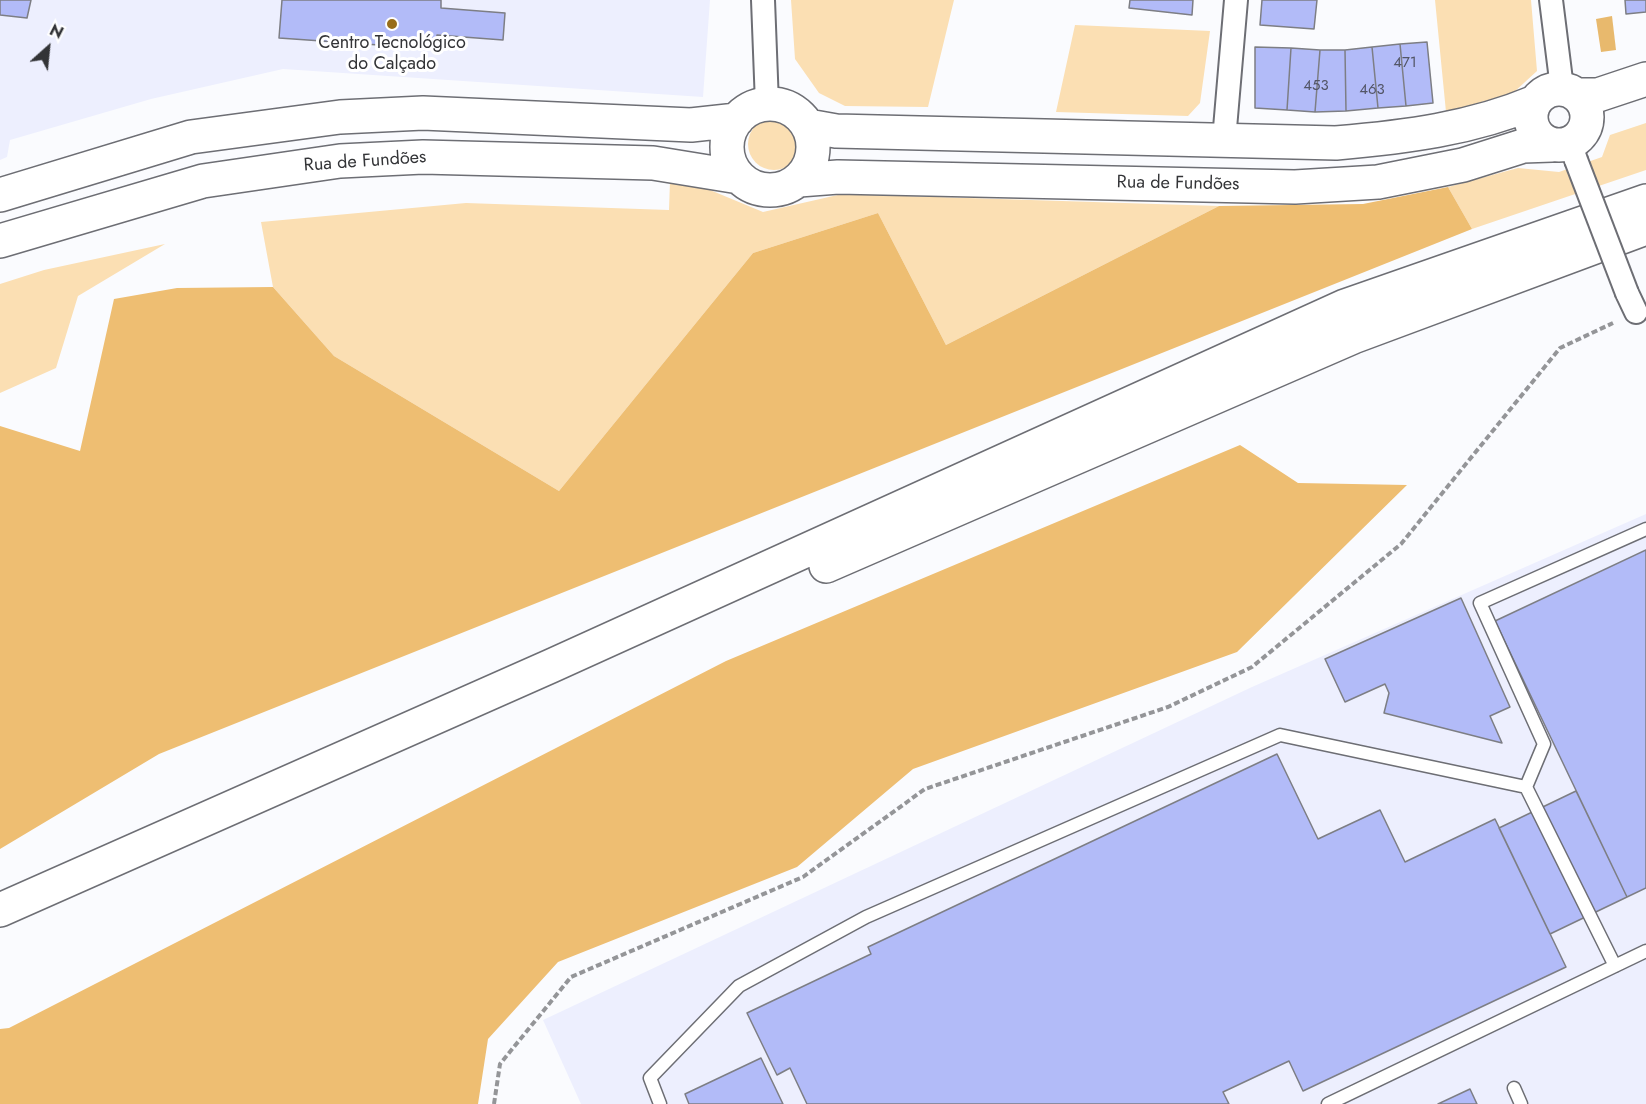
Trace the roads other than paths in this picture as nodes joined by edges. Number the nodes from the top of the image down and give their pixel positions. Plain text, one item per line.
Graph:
1 (763, 0) edge
2 (1236, 0) edge
3 (1551, 0) edge
4 (1646, 79) edge
5 (1558, 95) junction
6 (1646, 101) edge
7 (767, 104) junction
8 (737, 120) junction
9 (808, 126) junction
10 (1224, 140) junction
11 (1571, 144) junction
12 (739, 177) junction
13 (799, 180) junction
14 (0, 195) edge
15 (1646, 201) edge
16 (1646, 228) edge
17 (0, 241) edge
18 (1632, 303) road end
19 (1646, 529) edge
20 (1526, 787) junction
21 (0, 910) edge
22 (0, 934) edge
23 (1646, 951) edge
24 (1615, 966) junction
25 (1514, 1088) dead end
26 (660, 1104) edge
27 (1328, 1104) edge
28 (1521, 1104) edge

1 - 7 street
2 - 10 street
3 - 5 street
4 - 5 main road
5 - 10 main road
5 - 11 main road
5 - 11 main road
6 - 11 main road, Rua de Fundões
7 - 8 main road
7 - 9 main road
8 - 12 main road
8 - 14 main road
9 - 10 main road
9 - 13 main road
11 - 13 main road, Rua de Fundões
11 - 18 street, bridge
12 - 13 main road, Rua de Fundões
12 - 17 main road, Rua de Fundões
15 - 21 main road
16 - 22 main road
19 - 20 lane
20 - 24 lane
20 - 26 lane
23 - 24 lane
24 - 27 lane
25 - 28 lane

